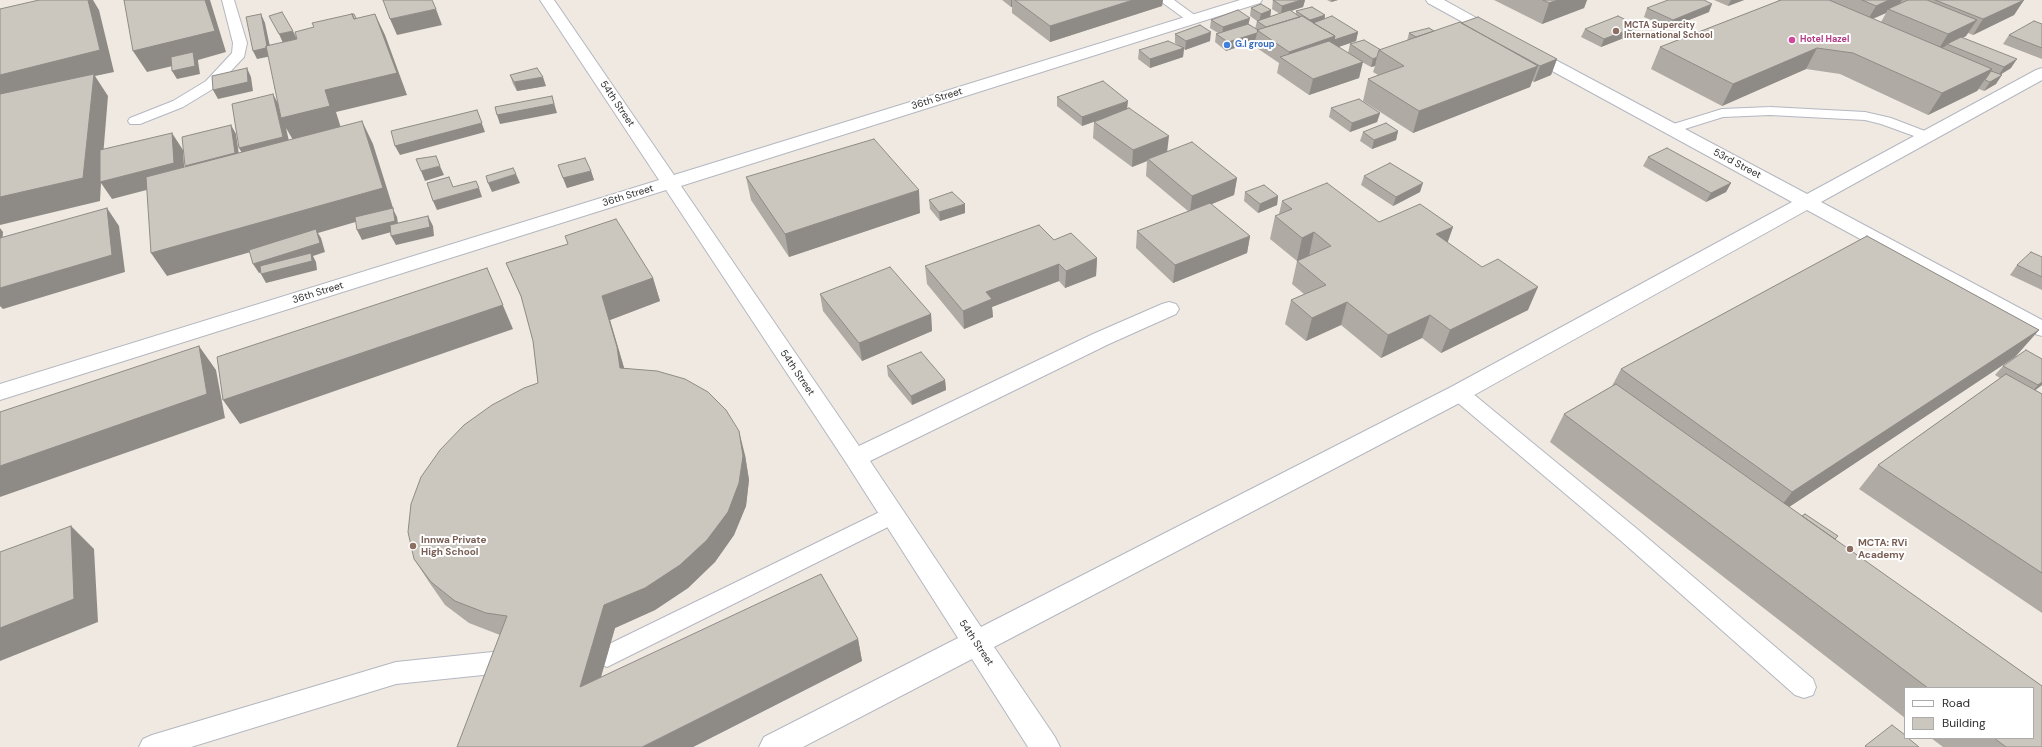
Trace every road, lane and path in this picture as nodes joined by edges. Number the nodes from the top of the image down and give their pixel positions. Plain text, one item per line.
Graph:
1 (228, 0) edge
2 (547, 0) edge
3 (1165, 0) edge
4 (1255, 0) edge
5 (1433, 0) edge
6 (1194, 19) junction
7 (2042, 73) edge
8 (136, 121) dead end
9 (1672, 129) junction
10 (1925, 136) junction
11 (670, 183) junction
12 (1806, 201) junction
13 (1169, 309) dead end
14 (2042, 329) edge
15 (0, 392) edge
16 (1459, 393) junction
17 (855, 458) junction
18 (892, 515) junction
19 (975, 643) junction
20 (607, 656) dead end
21 (512, 661) edge
22 (1804, 687) dead end
23 (152, 747) edge
24 (774, 747) edge
25 (1045, 747) edge

1 - 8 lane
2 - 11 street, 54th Street
3 - 6 lane
4 - 6 street, 36th Street
5 - 9 street, 53rd Street
6 - 11 street, 36th Street
7 - 10 street
9 - 10 lane
9 - 12 street, 53rd Street
10 - 12 street
11 - 15 street, 36th Street
11 - 17 street, 54th Street
12 - 14 street, 53rd Street
12 - 16 street
13 - 17 street
16 - 19 street
16 - 22 lane
17 - 18 street, 54th Street
18 - 19 street, 54th Street
18 - 20 lane
19 - 24 street
19 - 25 street, 54th Street
21 - 23 lane

